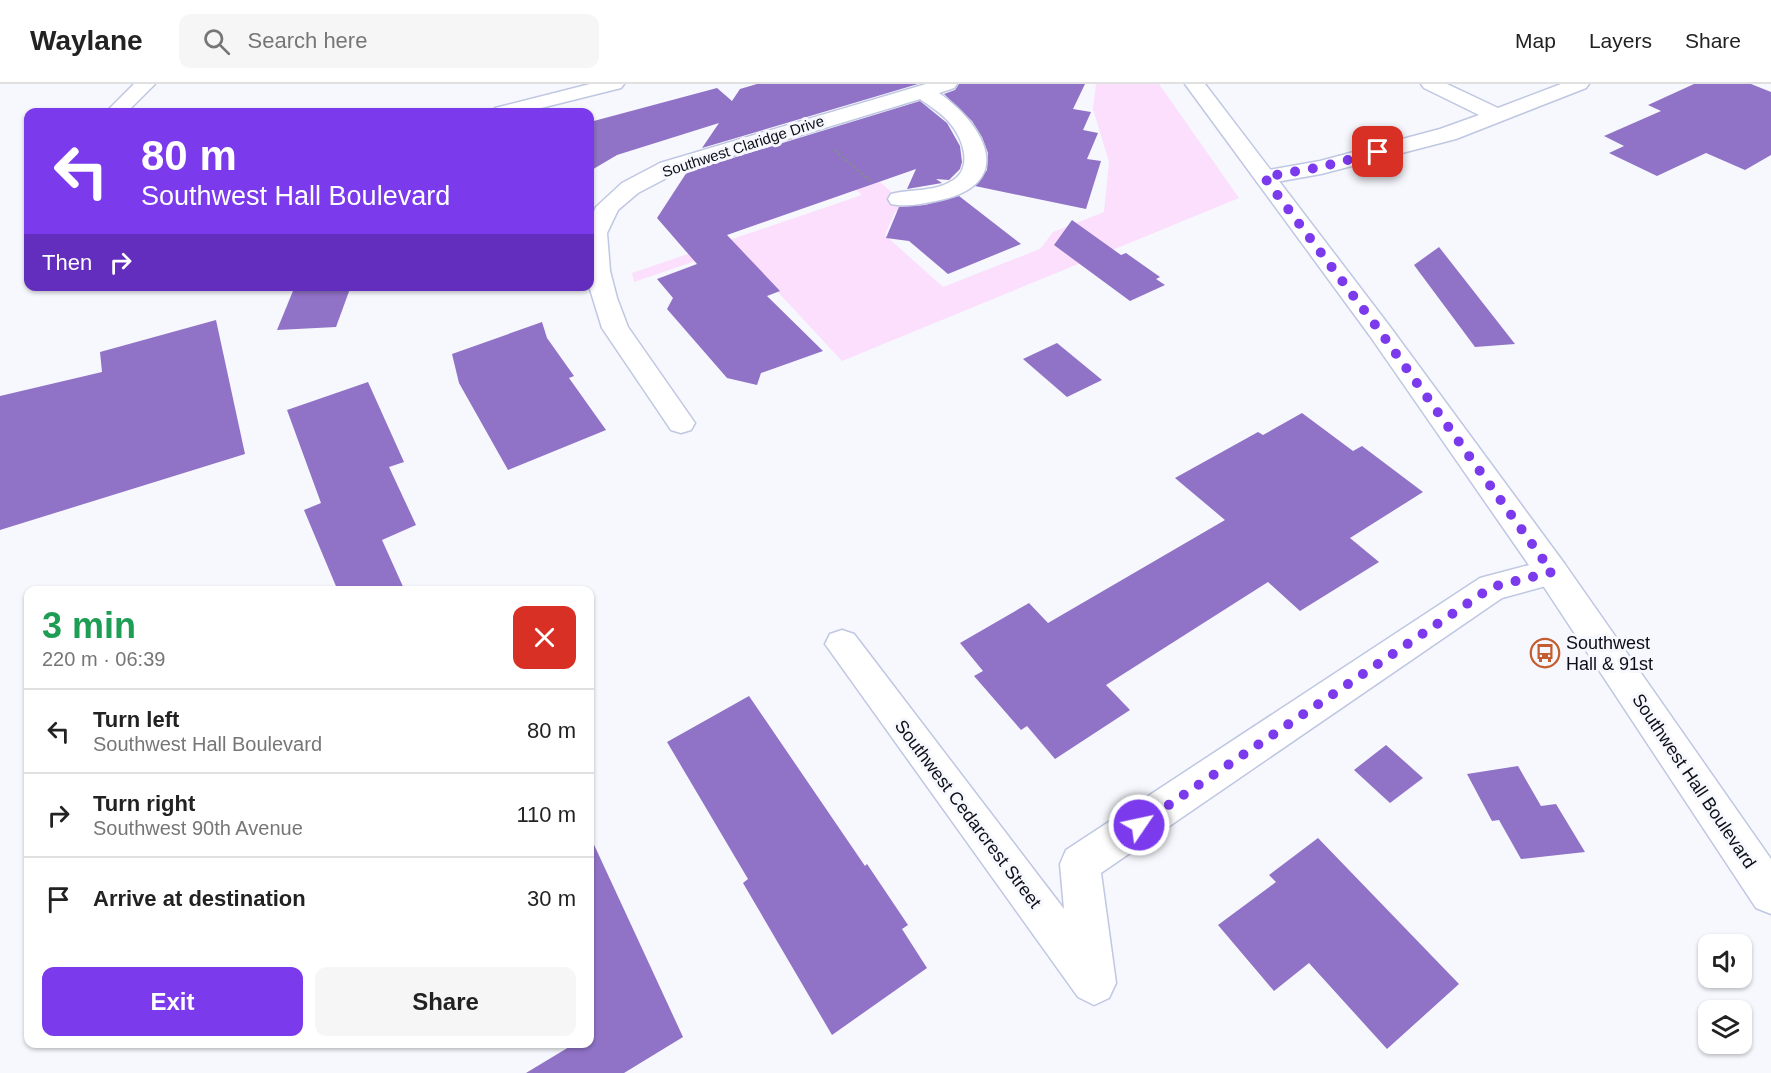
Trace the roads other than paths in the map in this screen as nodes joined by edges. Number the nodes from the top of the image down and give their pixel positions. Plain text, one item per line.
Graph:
1 (144, 84) edge
2 (614, 84) edge
3 (947, 84) edge
4 (1195, 84) edge
5 (1431, 84) edge
6 (1580, 84) edge
7 (923, 91) junction
8 (120, 108) edge
9 (518, 108) edge
10 (1498, 116) junction
11 (1264, 177) junction
12 (899, 199) road end
13 (681, 423) dead end
14 (1552, 572) junction
15 (842, 644) dead end
16 (1771, 894) edge

1 - 8 street
2 - 9 street
3 - 7 street, Southwest Claridge Drive
4 - 11 street, Southwest Hall Boulevard
5 - 10 street
6 - 10 street
7 - 12 street
7 - 13 street, Southwest Claridge Drive
10 - 11 street
11 - 14 street, Southwest Hall Boulevard
14 - 15 street, Southwest Cedarcrest Street
14 - 16 street, Southwest Hall Boulevard

